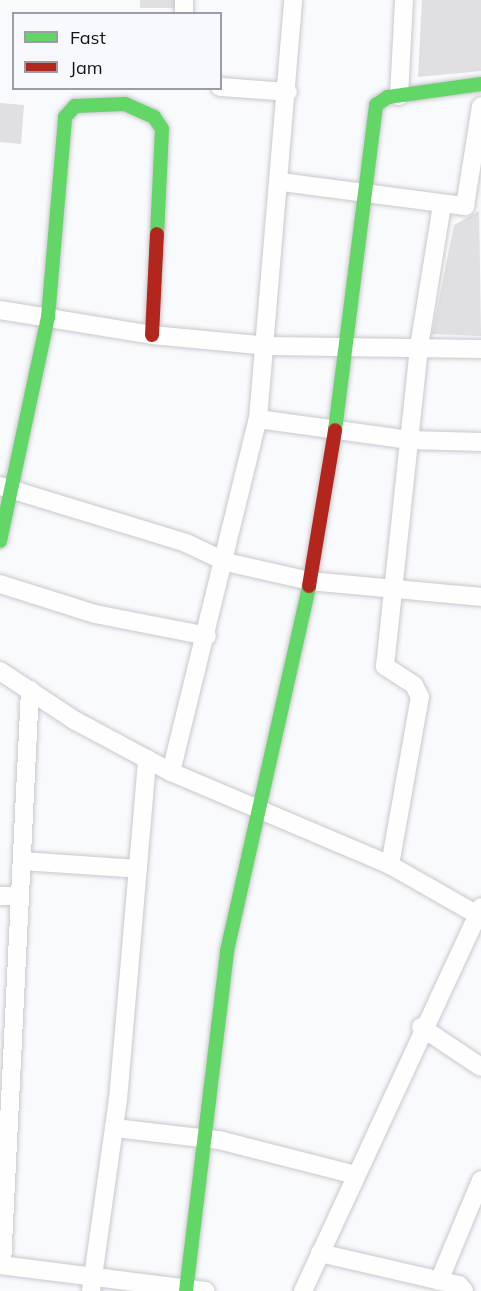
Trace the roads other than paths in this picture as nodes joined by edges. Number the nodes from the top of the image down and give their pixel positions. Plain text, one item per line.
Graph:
1 (293, 0) edge
2 (404, 0) edge
3 (481, 84) edge
4 (222, 87) edge
5 (288, 92) junction
6 (399, 96) junction
7 (481, 106) edge
8 (282, 182) junction
9 (365, 192) junction
10 (442, 205) junction
11 (0, 310) edge
12 (48, 317) junction
13 (152, 335) junction
14 (268, 346) junction
15 (346, 346) junction
16 (419, 347) junction
17 (481, 349) edge
18 (258, 419) junction
19 (335, 430) junction
20 (410, 440) junction
21 (481, 442) edge
22 (7, 488) edge
23 (0, 541) edge
24 (226, 562) junction
25 (310, 581) junction
26 (0, 584) edge
27 (394, 588) junction
28 (481, 597) edge
29 (207, 636) junction
30 (0, 671) edge
31 (30, 690) junction
32 (147, 759) junction
33 (171, 772) junction
34 (257, 812) junction
35 (22, 861) junction
36 (390, 865) junction
37 (138, 869) junction
38 (0, 896) edge
39 (20, 896) junction
40 (480, 913) edge
41 (421, 1027) junction
42 (481, 1067) edge
43 (115, 1128) junction
44 (205, 1138) junction
45 (355, 1175) junction
46 (481, 1180) edge
47 (320, 1253) junction
48 (1, 1265) edge
49 (439, 1281) junction
50 (94, 1282) edge
51 (186, 1290) edge
52 (205, 1291) edge
53 (303, 1291) edge
54 (464, 1291) edge

1 - 5 street
2 - 6 street
3 - 6 street
4 - 5 street
5 - 8 street
6 - 9 street
7 - 10 street
8 - 9 street
8 - 14 street
9 - 10 street
9 - 15 street
10 - 16 street
11 - 12 street
12 - 13 street
12 - 13 street
12 - 22 street
13 - 14 street
14 - 15 street
14 - 18 street
15 - 16 street
15 - 19 street
16 - 17 street
16 - 20 street
18 - 19 street
18 - 24 street
19 - 20 street
19 - 25 street
20 - 21 street
20 - 27 street
22 - 23 street
22 - 24 street
24 - 25 street
24 - 29 street
25 - 27 street
25 - 34 street
26 - 29 street
27 - 28 street
27 - 36 street
29 - 33 street
30 - 31 street
31 - 32 street
31 - 35 street
32 - 33 street
32 - 37 street
33 - 34 street
34 - 36 street
34 - 44 street
35 - 37 street
35 - 39 street
36 - 40 street
37 - 43 street
38 - 39 street
39 - 48 street
40 - 41 street
41 - 42 street
41 - 45 street
43 - 44 street
43 - 50 street
44 - 45 street
44 - 51 street
45 - 47 street
46 - 49 street
47 - 49 street
47 - 53 street
48 - 50 street
49 - 54 street
50 - 51 street
51 - 52 street

